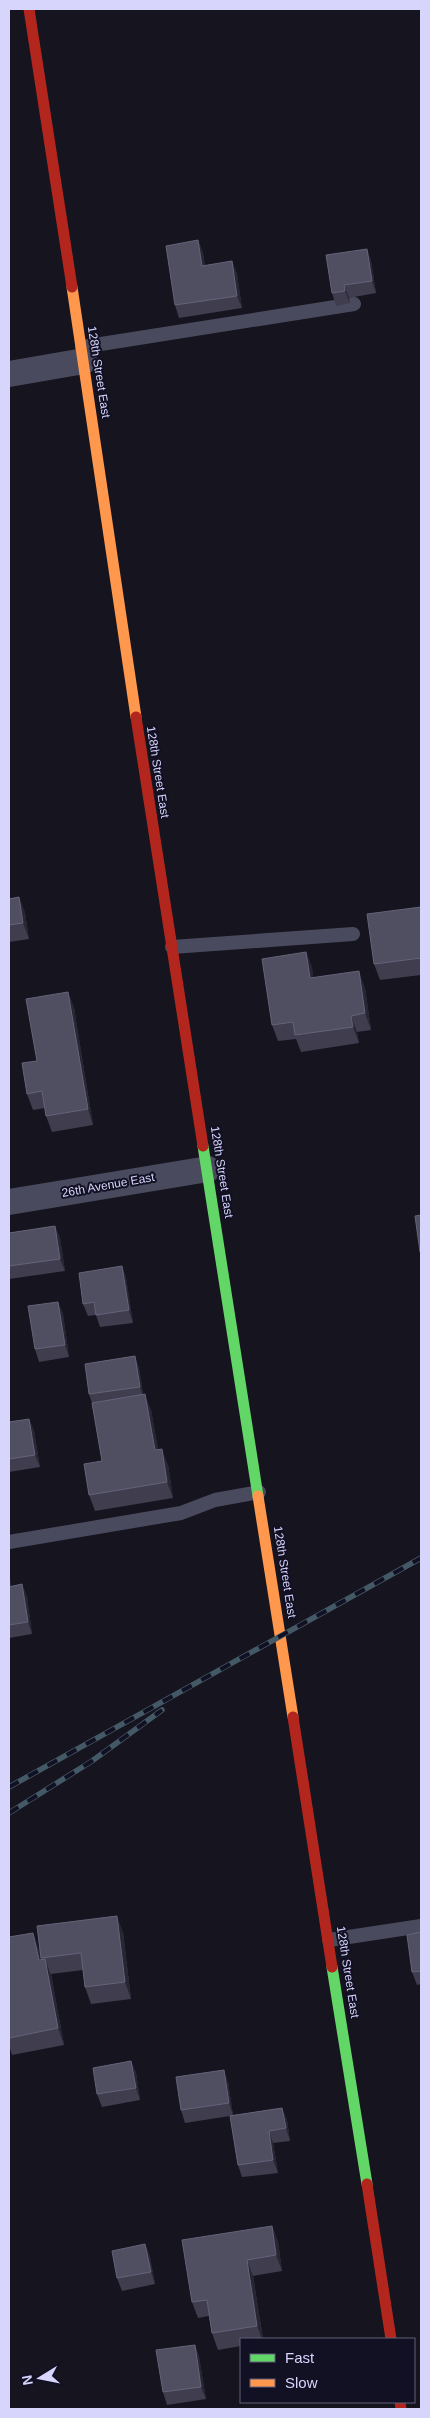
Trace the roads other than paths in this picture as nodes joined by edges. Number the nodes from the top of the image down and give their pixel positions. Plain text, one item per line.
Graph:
1 (29, 9) edge
2 (354, 304) dead end
3 (83, 354) junction
4 (9, 374) edge
5 (353, 934) dead end
6 (172, 947) junction
7 (208, 1168) junction
8 (9, 1202) edge
9 (259, 1492) junction
10 (9, 1542) edge
11 (421, 1926) edge
12 (329, 1940) junction
13 (391, 2338) edge

1 - 3 street, 128th Street East
2 - 3 lane
3 - 4 street
3 - 6 street, 128th Street East
5 - 6 lane
6 - 7 street, 128th Street East
7 - 8 street, 26th Avenue East
7 - 9 street, 128th Street East
9 - 10 lane
9 - 12 street, 128th Street East
11 - 12 lane
12 - 13 street, 128th Street East

